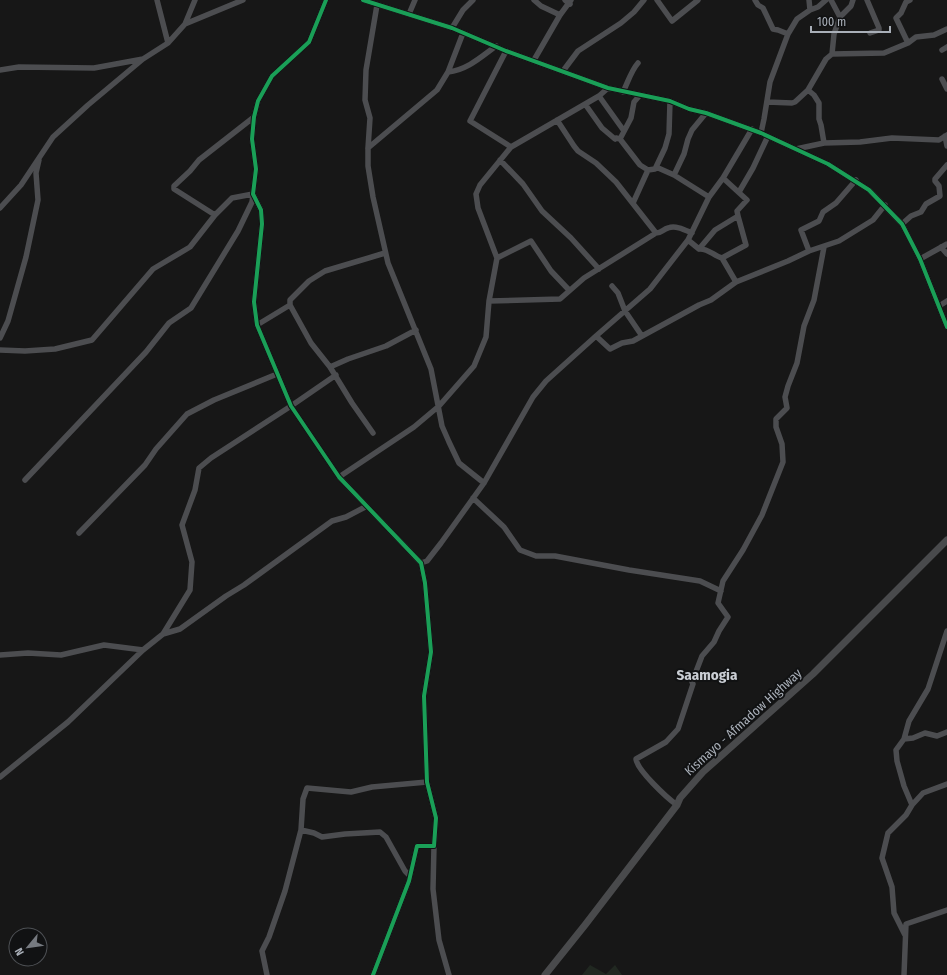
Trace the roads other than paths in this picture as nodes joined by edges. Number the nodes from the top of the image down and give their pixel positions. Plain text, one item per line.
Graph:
1 (157, 0) edge
2 (195, 0) edge
3 (243, 0) edge
4 (326, 0) edge
5 (365, 0) edge
6 (415, 0) edge
7 (473, 0) edge
8 (534, 0) edge
9 (657, 0) edge
10 (698, 0) edge
11 (755, 0) edge
12 (809, 0) edge
13 (826, 0) edge
14 (831, 0) edge
15 (853, 0) edge
16 (867, 0) edge
17 (910, 0) edge
18 (569, 1) edge
19 (642, 1) edge
20 (377, 5) junction
21 (810, 10) junction
22 (409, 14) junction
23 (560, 15) junction
24 (840, 17) junction
25 (185, 24) junction
26 (452, 28) junction
27 (946, 32) edge
28 (463, 33) junction
29 (870, 33) dead end
30 (788, 34) junction
31 (908, 42) junction
32 (168, 43) junction
33 (496, 46) junction
34 (506, 51) junction
35 (832, 54) junction
36 (143, 59) junction
37 (534, 60) junction
38 (638, 63) dead end
39 (0, 70) edge
40 (448, 72) junction
41 (563, 72) junction
42 (942, 79) dead end
43 (608, 88) junction
44 (947, 89) edge
45 (808, 90) junction
46 (623, 92) junction
47 (640, 95) junction
48 (598, 96) junction
49 (670, 101) junction
50 (767, 102) junction
51 (586, 104) junction
52 (706, 113) junction
53 (254, 117) junction
54 (557, 120) junction
55 (752, 129) junction
56 (624, 131) junction
57 (761, 133) junction
58 (768, 136) junction
59 (946, 136) edge
60 (620, 138) junction
61 (824, 143) junction
62 (947, 146) edge
63 (368, 148) junction
64 (512, 148) junction
65 (796, 149) junction
66 (41, 154) junction
67 (500, 160) junction
68 (947, 166) edge
69 (656, 167) junction
70 (648, 170) junction
71 (674, 175) junction
72 (723, 178) junction
73 (856, 180) junction
74 (739, 192) junction
75 (253, 194) junction
76 (709, 197) junction
77 (633, 203) junction
78 (885, 206) junction
79 (0, 208) edge
80 (215, 216) junction
81 (738, 216) junction
82 (902, 224) junction
83 (656, 233) junction
84 (692, 233) junction
85 (688, 240) junction
86 (944, 246) edge
87 (824, 247) junction
88 (699, 249) junction
89 (809, 251) junction
90 (385, 253) junction
91 (947, 254) edge
92 (497, 258) junction
93 (722, 258) junction
94 (920, 259) junction
95 (599, 269) junction
96 (736, 282) junction
97 (612, 286) dead end
98 (569, 290) junction
99 (489, 301) junction
100 (947, 301) edge
101 (290, 305) junction
102 (939, 306) junction
103 (625, 311) junction
104 (257, 325) junction
105 (947, 327) edge
106 (416, 330) junction
107 (596, 336) junction
108 (642, 336) junction
109 (0, 338) edge
110 (0, 350) edge
111 (330, 367) junction
112 (277, 374) junction
113 (336, 375) junction
114 (291, 406) junction
115 (439, 406) junction
116 (373, 433) dead end
117 (338, 477) junction
118 (25, 480) dead end
119 (484, 483) junction
120 (473, 498) junction
121 (367, 506) junction
122 (79, 533) dead end
123 (947, 540) edge
124 (421, 563) junction
125 (721, 591) junction
126 (947, 631) edge
127 (163, 634) junction
128 (143, 650) junction
129 (0, 656) edge
130 (947, 732) edge
131 (904, 739) junction
132 (0, 777) edge
133 (427, 782) junction
134 (947, 784) edge
135 (677, 805) junction
136 (912, 805) junction
137 (301, 830) junction
138 (434, 846) junction
139 (410, 876) junction
140 (947, 910) edge
141 (905, 935) junction
142 (267, 975) edge
143 (373, 975) edge
144 (449, 975) edge
145 (545, 975) edge
146 (904, 975) edge

1 - 32 street
2 - 25 street
3 - 25 street
4 - 53 street
5 - 20 street
6 - 22 street
7 - 26 street
8 - 23 street
9 - 10 street
11 - 30 street
12 - 21 street
13 - 21 street
14 - 24 street
15 - 24 street
16 - 29 street
17 - 31 street
18 - 23 street
19 - 41 street
20 - 22 street
20 - 63 street
21 - 30 street
22 - 26 street
23 - 37 street
24 - 35 street
25 - 32 street
26 - 28 street
27 - 31 street
28 - 33 street
28 - 40 street
30 - 50 street
31 - 35 street
32 - 36 street
33 - 34 street
33 - 40 street
34 - 37 street
34 - 64 street
35 - 45 street
36 - 39 street
36 - 66 street
37 - 41 street
38 - 46 street
40 - 63 street
41 - 43 street
42 - 44 street
43 - 46 street
43 - 48 street
45 - 50 street
45 - 61 street
46 - 47 street
47 - 49 street
47 - 56 street
48 - 51 street
48 - 56 street
49 - 52 street
49 - 69 street
50 - 57 street
51 - 54 street
51 - 60 street
52 - 55 street
52 - 71 street
53 - 75 street
53 - 80 street
54 - 64 street
54 - 77 street
55 - 57 street
55 - 72 street
56 - 60 street
57 - 58 street
58 - 65 street
58 - 74 street
59 - 61 street
59 - 62 street
60 - 70 street
61 - 65 street
63 - 90 street
64 - 67 street
65 - 73 street
66 - 79 street
66 - 109 street
67 - 92 street
67 - 95 street
68 - 82 street
69 - 70 street
69 - 71 street
70 - 77 street
71 - 76 street
72 - 74 street
72 - 76 street
73 - 78 street
73 - 89 street
74 - 81 street
75 - 80 street
75 - 104 street
75 - 118 street
76 - 84 street
77 - 83 street
78 - 82 street
78 - 87 street
80 - 110 street
81 - 88 street
81 - 93 street
82 - 94 street
83 - 84 street
83 - 95 street
84 - 85 street
85 - 88 street
85 - 103 street
86 - 91 street
86 - 94 street
87 - 89 street
87 - 125 street
88 - 93 street
89 - 96 street
90 - 101 street
90 - 106 street
92 - 98 street
92 - 99 street
93 - 96 street
94 - 102 street
95 - 98 street
96 - 108 street
97 - 103 street
98 - 99 street
99 - 115 street
100 - 102 street
101 - 104 street
101 - 111 street
102 - 105 street
103 - 107 street
103 - 108 street
104 - 112 street
106 - 111 street
106 - 115 street
107 - 108 street
107 - 119 street
111 - 113 street
112 - 114 street
112 - 122 street
113 - 114 street
113 - 116 street
114 - 117 street
114 - 127 street
115 - 117 street
115 - 119 street
117 - 121 street
119 - 120 street
120 - 124 street
120 - 125 street
121 - 124 street
121 - 127 street
123 - 135 main road, Kismayo - Afmadow Highway
124 - 133 street
125 - 135 street
126 - 131 street
127 - 128 street
128 - 129 street
128 - 132 street
130 - 131 street
131 - 136 street
133 - 137 street
133 - 138 street
134 - 136 street
135 - 145 main road, Kismayo - Afmadow Highway
136 - 141 street
137 - 139 street
137 - 142 street
138 - 139 street
138 - 144 street
139 - 143 street
140 - 141 street
141 - 146 street

